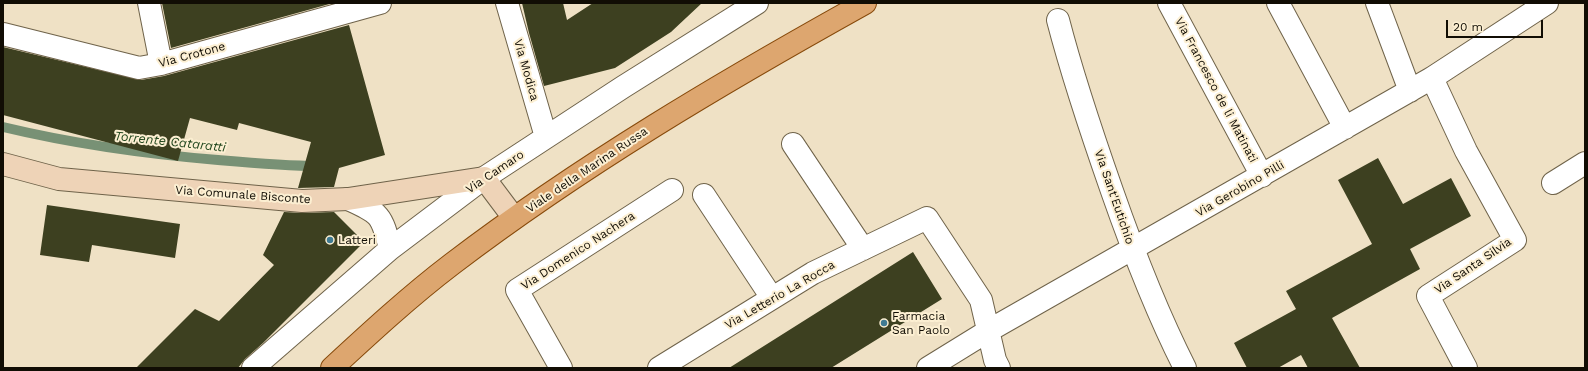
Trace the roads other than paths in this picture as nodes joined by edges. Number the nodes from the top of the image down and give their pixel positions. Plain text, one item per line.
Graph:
1 (149, 3) edge
2 (380, 3) edge
3 (507, 3) edge
4 (757, 3) edge
5 (865, 3) edge
6 (1169, 3) edge
7 (1278, 3) edge
8 (1377, 3) edge
9 (1547, 3) edge
10 (1058, 20) dead end
11 (3, 34) edge
12 (161, 64) junction
13 (1432, 78) junction
14 (1410, 91) junction
15 (1345, 128) junction
16 (546, 137) junction
17 (793, 144) dead end
18 (1585, 162) edge
19 (3, 164) edge
20 (1262, 176) junction
21 (484, 178) junction
22 (1553, 183) dead end
23 (672, 190) dead end
24 (704, 195) dead end
25 (348, 198) junction
26 (514, 218) junction
27 (390, 249) junction
28 (863, 249) junction
29 (1133, 250) junction
30 (772, 298) junction
31 (988, 331) junction
32 (254, 368) edge
33 (332, 368) edge
34 (561, 368) edge
35 (659, 368) edge
36 (928, 368) edge
37 (999, 368) edge
38 (1185, 368) edge
39 (1466, 368) edge

1 - 12 street
2 - 12 street, Via Crotone
3 - 16 street, Via Modica
4 - 16 street, Via Camaro
5 - 26 main road, Viale della Marina Russa
6 - 20 street, Via Francesco de li Matinati
7 - 15 street
8 - 14 street
9 - 13 street, Via Gerobino Pilli
10 - 29 street, Via Sant'Eutichio
11 - 12 street, Via Crotone
13 - 14 street, Via Gerobino Pilli
13 - 39 street, Via Santa Silvia
14 - 15 street, Via Gerobino Pilli
15 - 20 street, Via Gerobino Pilli
16 - 21 street, Via Camaro
17 - 28 street
18 - 22 street
19 - 25 street, Via Comunale Bisconte
20 - 29 street, Via Gerobino Pilli
21 - 25 street, Via Comunale Bisconte
21 - 26 street
21 - 27 street, Via Camaro
23 - 34 street, Via Domenico Nachera
24 - 30 street
25 - 27 street
26 - 33 main road, Viale della Marina Russa
27 - 32 street, Via Camaro
28 - 30 street, Via Letterio La Rocca
28 - 31 street, Via Letterio La Rocca
29 - 31 street, Via Gerobino Pilli
29 - 38 street, Via Sant'Eutichio
30 - 35 street, Via Letterio La Rocca
31 - 36 street, Via Gerobino Pilli
31 - 37 street

